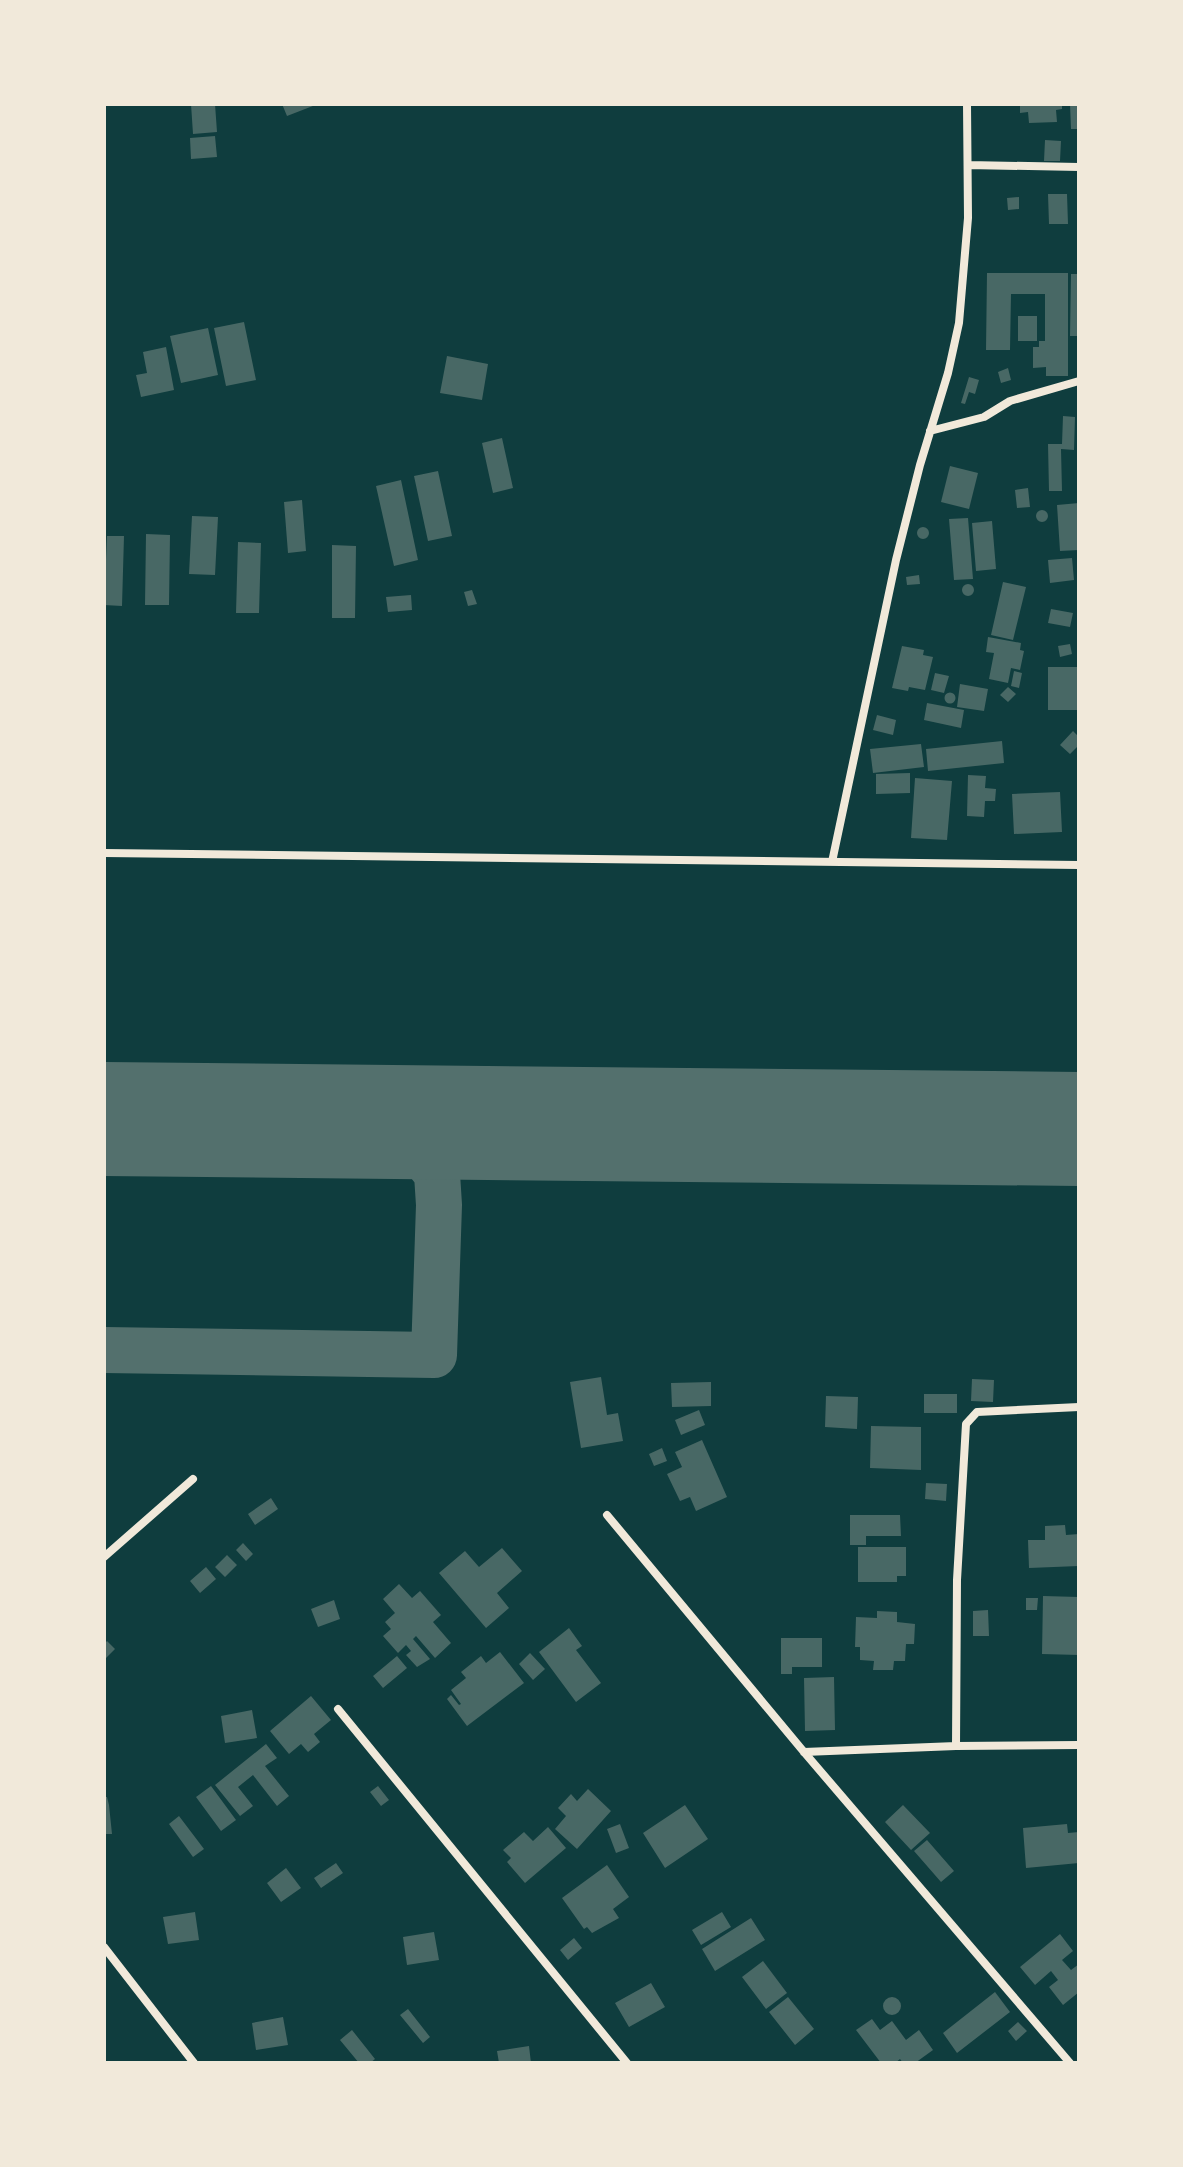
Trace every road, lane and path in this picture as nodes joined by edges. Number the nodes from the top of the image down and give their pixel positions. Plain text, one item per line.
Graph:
1 (967, 104) edge
2 (968, 165) junction
3 (1079, 167) edge
4 (1079, 381) edge
5 (930, 431) junction
6 (104, 853) edge
7 (832, 862) junction
8 (1079, 865) edge
9 (1079, 1407) edge
10 (193, 1479) dead end
11 (607, 1515) dead end
12 (104, 1557) edge
13 (338, 1709) dead end
14 (1079, 1745) edge
15 (956, 1746) junction
16 (804, 1752) junction
17 (104, 1947) edge
18 (194, 2063) edge
19 (627, 2063) edge
20 (1070, 2063) edge

1 - 2 street
2 - 3 street
2 - 5 street
4 - 5 street
5 - 7 street
6 - 7 street
7 - 8 street
9 - 15 street
10 - 12 street
11 - 16 street
13 - 19 street
14 - 15 street
15 - 16 street
16 - 20 street
17 - 18 street

